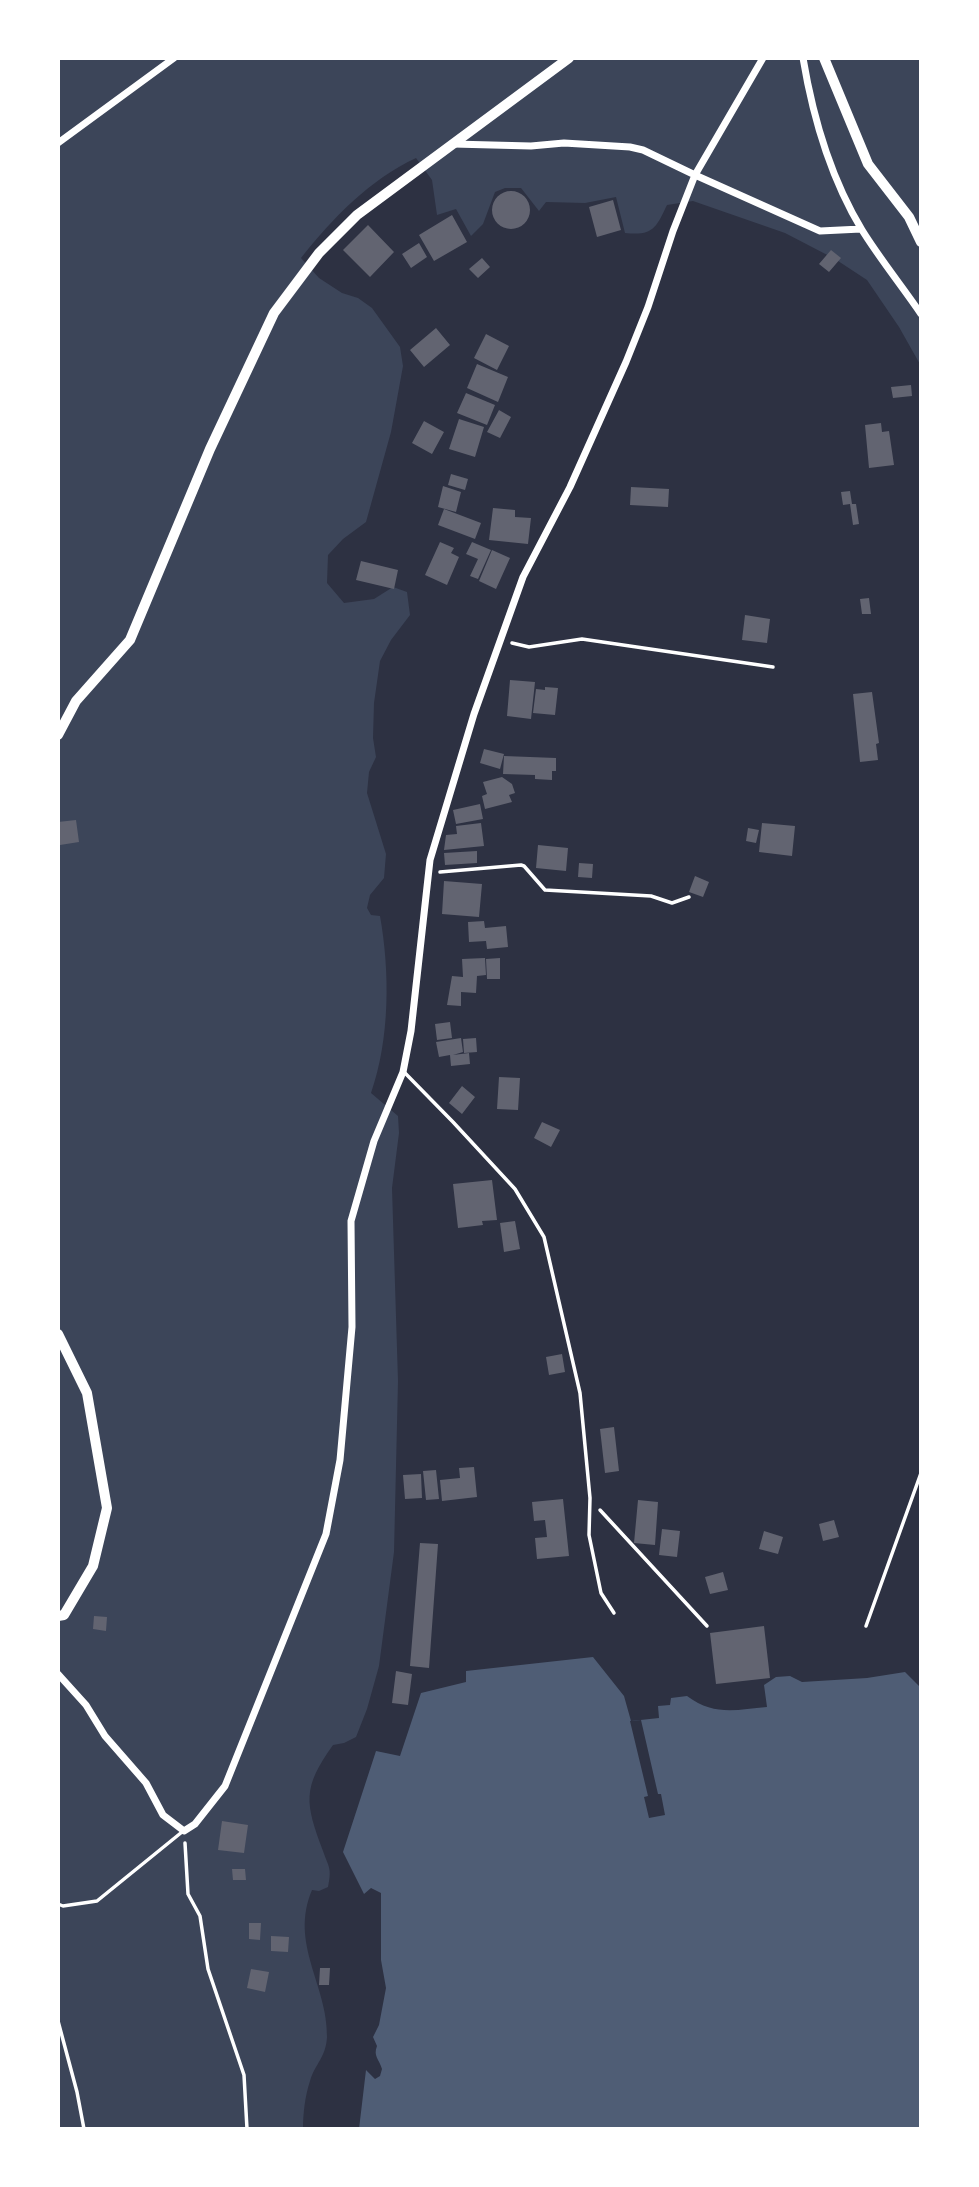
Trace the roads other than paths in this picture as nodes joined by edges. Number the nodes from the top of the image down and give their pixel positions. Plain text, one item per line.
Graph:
1 (174, 58) edge
2 (569, 58) edge
3 (763, 58) edge
4 (803, 58) edge
5 (824, 58) edge
6 (58, 143) edge
7 (452, 144) junction
8 (695, 175) junction
9 (861, 229) junction
10 (921, 243) edge
11 (921, 313) edge
12 (58, 735) edge
13 (403, 1072) junction
14 (58, 1334) edge
15 (614, 1613) dead end
16 (58, 1616) edge
17 (58, 1674) edge
18 (184, 1831) junction
19 (58, 1904) edge

1 - 6 street
2 - 7 street
3 - 8 street
4 - 9 street
5 - 10 street
7 - 8 street
7 - 12 street
8 - 9 street
8 - 13 street
9 - 11 street
13 - 15 lane
13 - 18 street
14 - 16 street
17 - 18 street
18 - 19 lane

